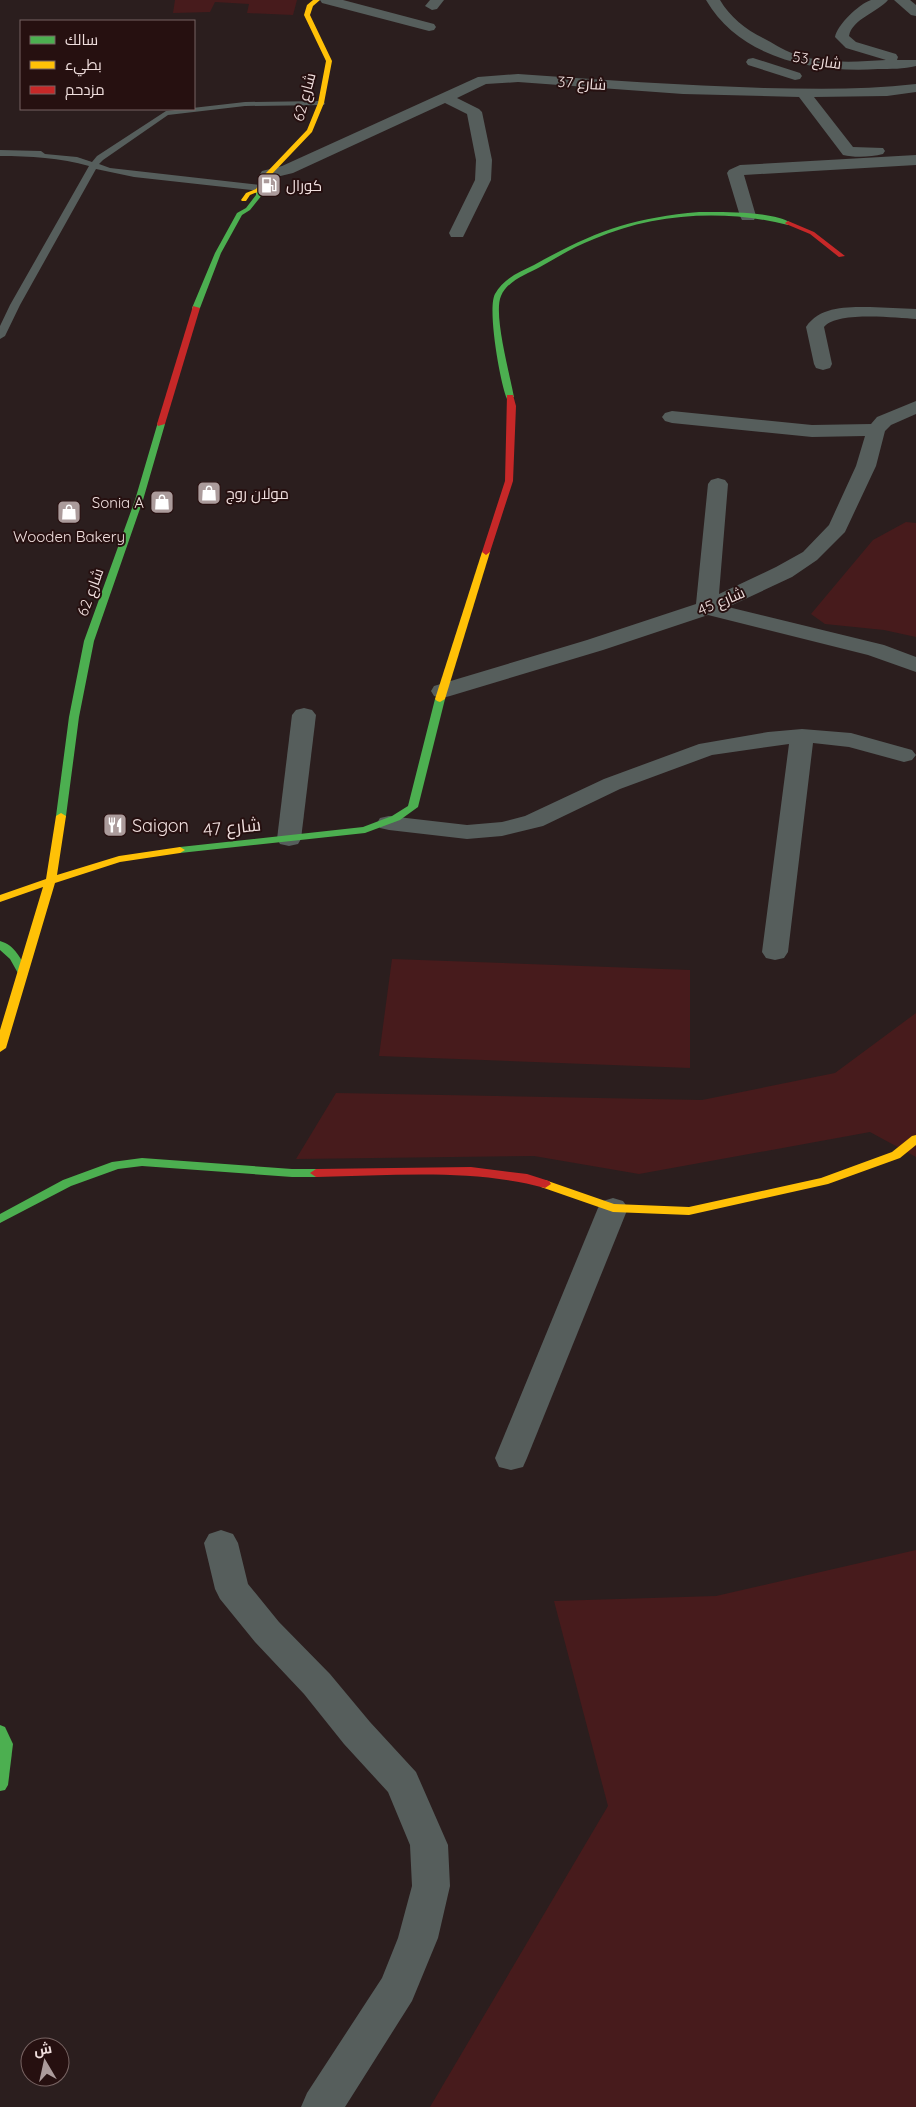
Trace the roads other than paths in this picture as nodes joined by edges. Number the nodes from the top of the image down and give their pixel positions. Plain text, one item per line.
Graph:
1 (317, 0) edge
2 (327, 0) edge
3 (713, 0) edge
4 (881, 0) edge
5 (901, 0) edge
6 (916, 12) edge
7 (430, 27) dead end
8 (753, 62) dead end
9 (914, 64) edge
10 (916, 88) edge
11 (803, 93) junction
12 (838, 94) junction
13 (446, 98) junction
14 (321, 103) junction
15 (192, 110) edge
16 (195, 110) edge
17 (916, 149) edge
18 (0, 153) edge
19 (916, 160) edge
20 (97, 162) junction
21 (268, 174) junction
22 (259, 189) junction
23 (748, 216) junction
24 (457, 233) dead end
25 (841, 256) dead end
26 (916, 314) edge
27 (0, 336) edge
28 (823, 364) dead end
29 (916, 407) edge
30 (672, 417) dead end
31 (876, 430) junction
32 (718, 484) dead end
33 (708, 608) junction
34 (916, 665) edge
35 (442, 691) junction
36 (304, 715) dead end
37 (802, 736) junction
38 (904, 755) dead end
39 (389, 823) junction
40 (289, 839) junction
41 (51, 879) junction
42 (0, 898) edge
43 (0, 944) edge
44 (775, 952) dead end
45 (23, 972) junction
46 (0, 1048) edge
47 (916, 1139) edge
48 (612, 1208) junction
49 (0, 1219) edge
50 (511, 1458) dead end
51 (221, 1543) dead end
52 (0, 1731) edge
53 (0, 1785) edge
54 (322, 2107) edge

1 - 14 street, شارع 62
2 - 7 street
3 - 9 street, شارع 53
4 - 9 street
5 - 6 street
8 - 12 street
10 - 12 street, شارع 37
11 - 12 street, شارع 37
11 - 13 street, شارع 37
11 - 17 street
13 - 21 street, شارع 37
13 - 24 street
14 - 16 lane
14 - 21 street, شارع 62
15 - 20 lane
18 - 20 lane
19 - 23 street
20 - 22 lane
20 - 27 lane
21 - 22 street, شارع 62
22 - 41 street, شارع 62
23 - 25 street, شارع 47
23 - 35 street, شارع 47
26 - 28 street
29 - 31 street
30 - 31 street
31 - 33 street, شارع 45
32 - 33 street
33 - 34 street
33 - 35 street, شارع 45
35 - 39 street, شارع 47
36 - 40 street
37 - 38 street
37 - 39 street
37 - 44 street
39 - 40 street, شارع 47
40 - 41 street, شارع 47
41 - 42 street, شارع 47
41 - 45 street
43 - 45 street
45 - 46 street
47 - 48 street
48 - 49 street
48 - 50 street
51 - 54 street
52 - 53 street

